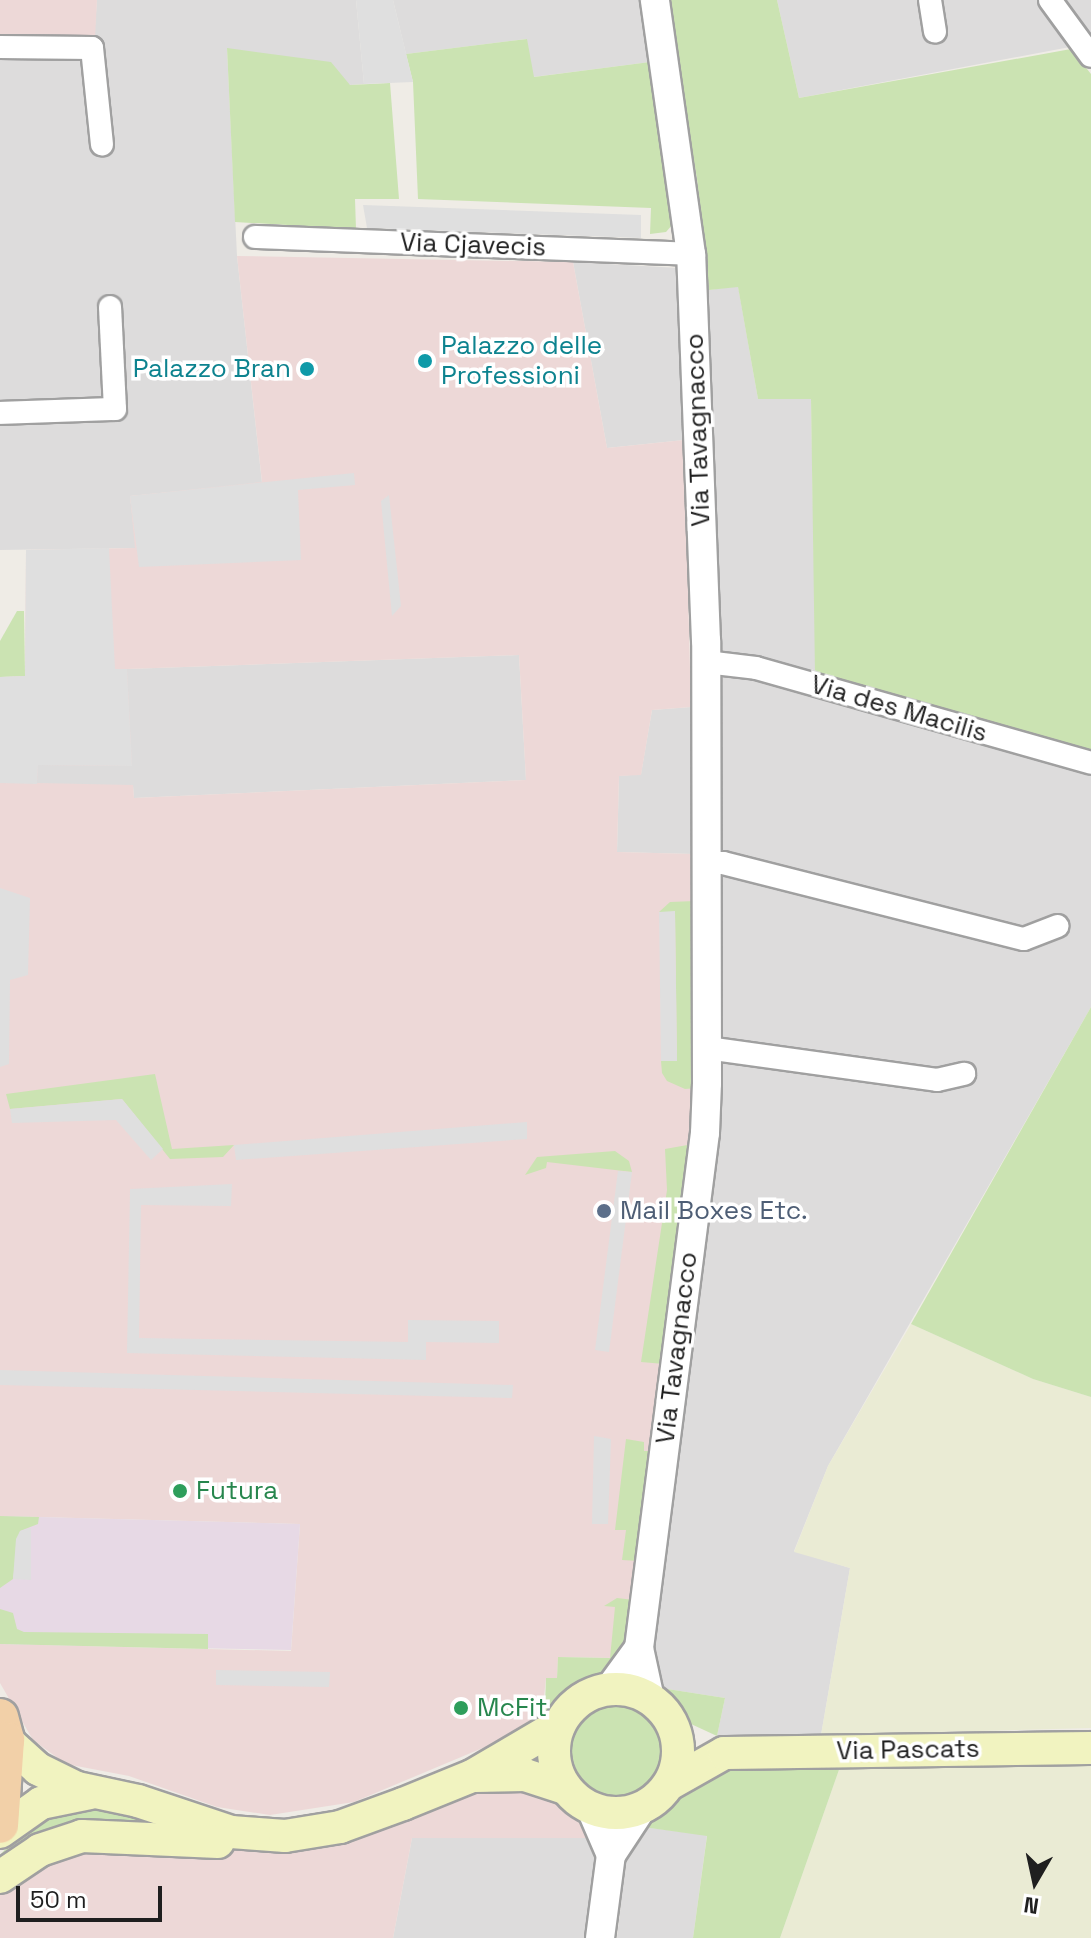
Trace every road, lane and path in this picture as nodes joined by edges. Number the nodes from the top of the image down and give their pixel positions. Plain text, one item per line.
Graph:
1 (655, 0) edge
2 (930, 0) edge
3 (1050, 0) edge
4 (935, 32) dead end
5 (0, 47) edge
6 (1091, 56) edge
7 (102, 144) dead end
8 (255, 237) dead end
9 (691, 254) junction
10 (110, 307) dead end
11 (0, 413) edge
12 (706, 662) junction
13 (1091, 763) edge
14 (705, 863) junction
15 (1058, 926) dead end
16 (707, 1048) junction
17 (964, 1074) dead end
18 (639, 1648) junction
19 (609, 1689) junction
20 (650, 1699) junction
21 (672, 1723) junction
22 (559, 1725) junction
23 (3, 1729) edge
24 (1091, 1748) edge
25 (724, 1753) junction
26 (472, 1776) junction
27 (671, 1783) junction
28 (565, 1788) junction
29 (92, 1793) junction
30 (642, 1808) junction
31 (591, 1809) junction
32 (0, 1825) edge
33 (0, 1832) edge
34 (285, 1836) junction
35 (611, 1855) junction
36 (0, 1877) edge
37 (600, 1938) edge

1 - 9 street, Via Tavagnacco
2 - 4 street
3 - 6 street
5 - 7 street
8 - 9 street, Via Cjavecis
9 - 12 street, Via Tavagnacco
10 - 11 street
12 - 13 street, Via des Macilis
12 - 14 street, Via Tavagnacco
14 - 15 street
14 - 16 street, Via Tavagnacco
16 - 17 street
16 - 18 street, Via Tavagnacco
18 - 19 street, Via Tavagnacco
18 - 20 street, Via Tavagnacco
19 - 20 main road
19 - 22 main road
20 - 21 main road
21 - 25 main road
21 - 27 main road
22 - 26 main road
22 - 28 main road
23 - 29 main road
23 - 32 main road
24 - 25 main road, Via Pascats
25 - 27 main road, Via Pascats
26 - 28 main road
26 - 34 main road
27 - 30 main road
28 - 31 main road
29 - 33 main road
29 - 34 main road
30 - 31 main road
30 - 35 street
31 - 35 street
34 - 36 main road
35 - 37 street

